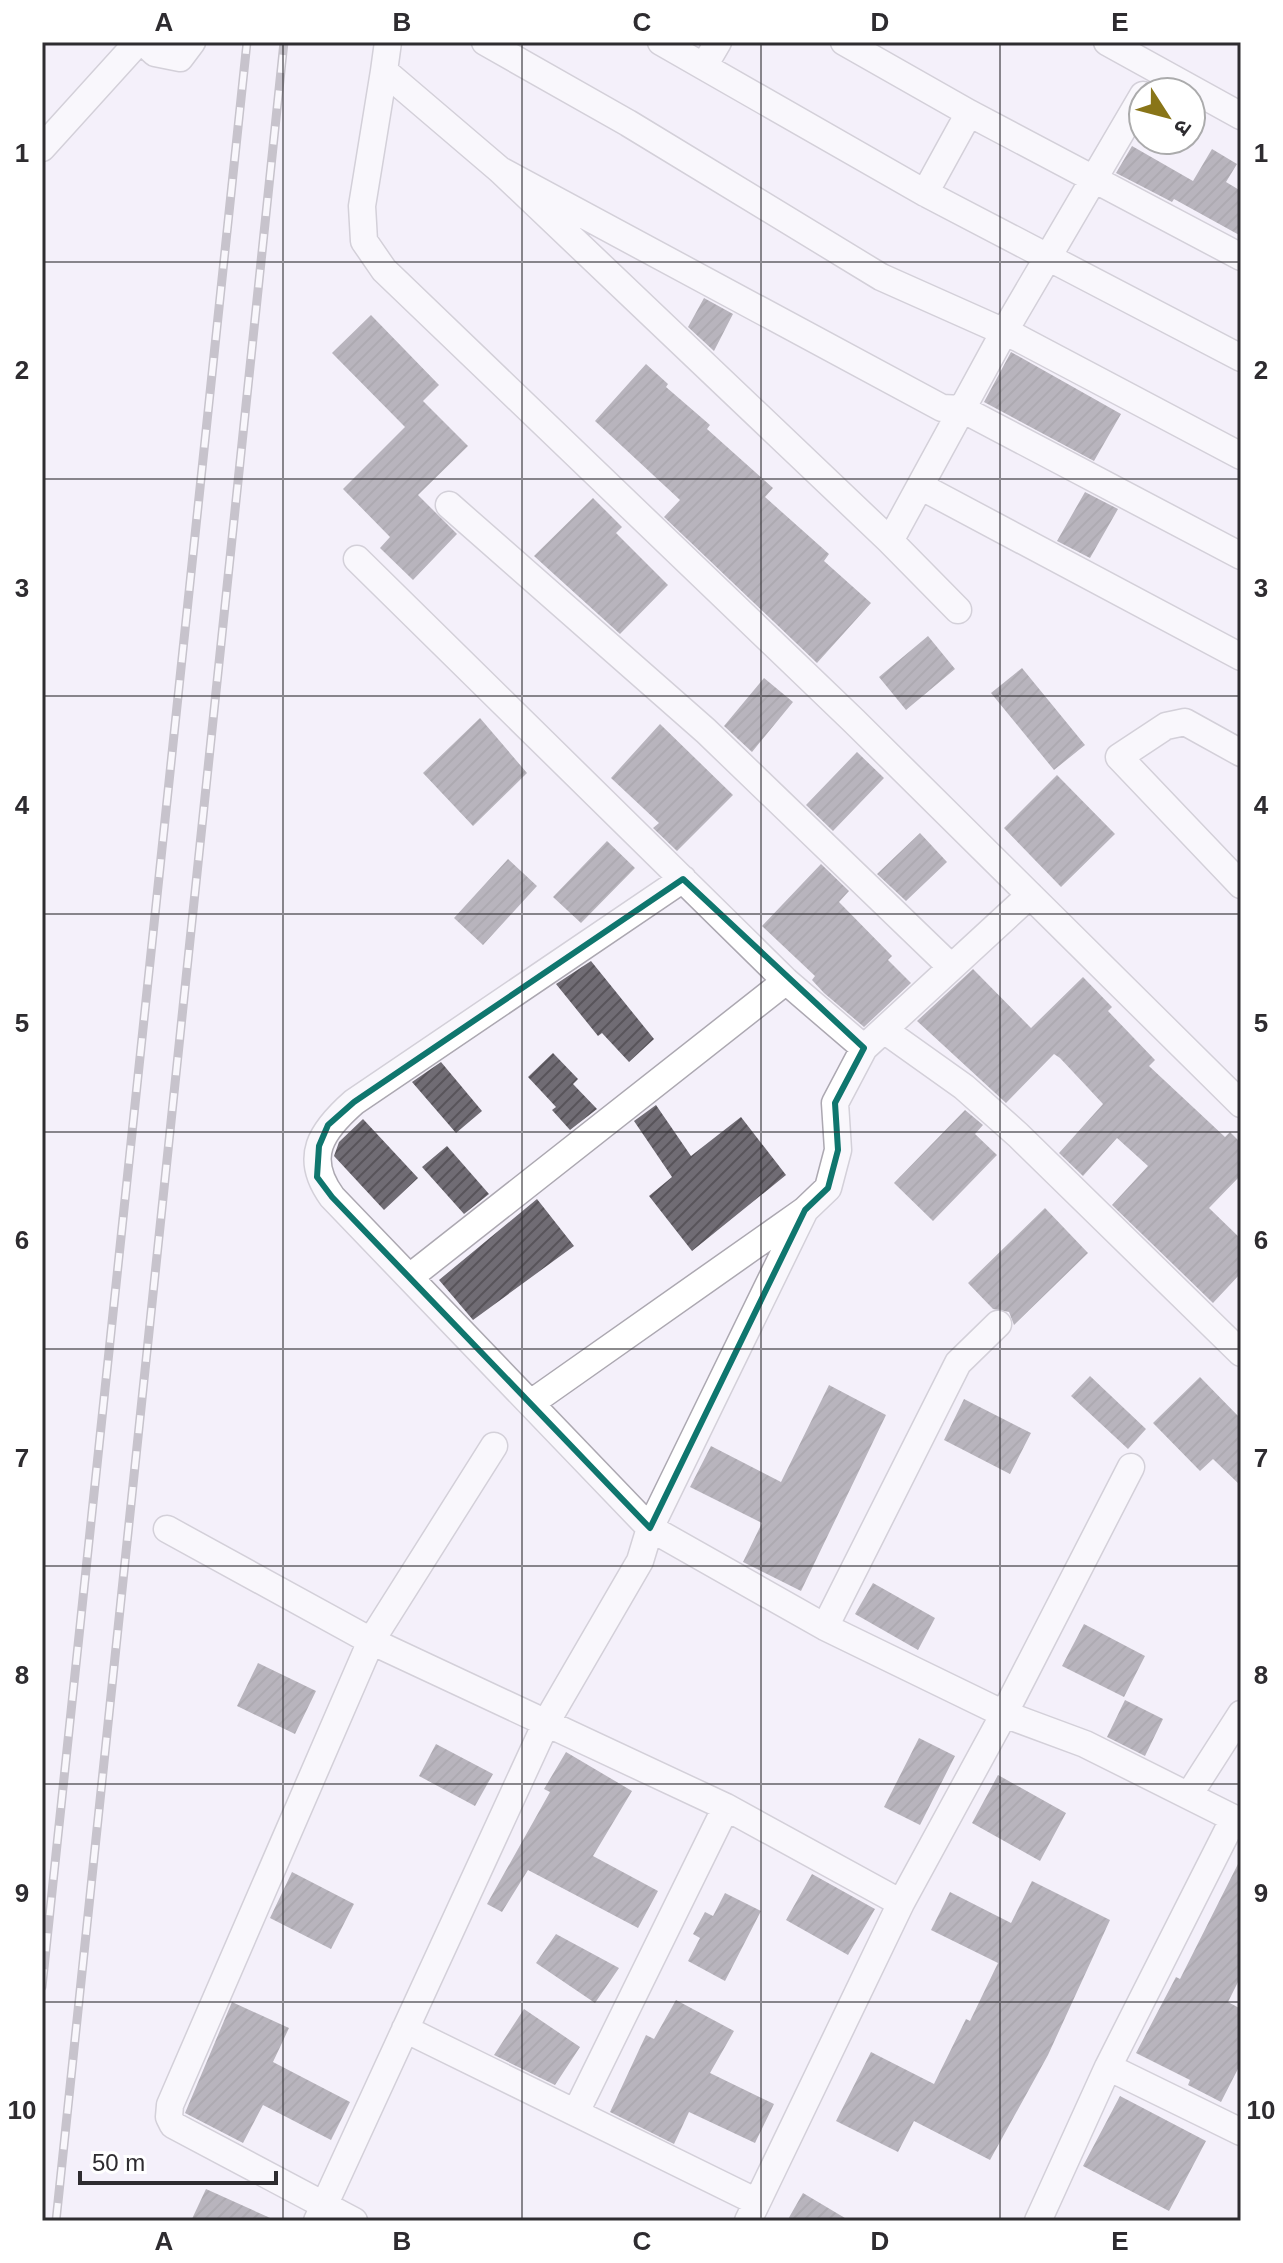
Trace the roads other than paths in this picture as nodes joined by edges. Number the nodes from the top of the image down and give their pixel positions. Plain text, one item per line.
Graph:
1 (140, 42) edge
2 (192, 42) edge
3 (388, 42) edge
4 (485, 42) edge
5 (661, 42) edge
6 (718, 42) edge
7 (844, 42) edge
8 (1107, 42) edge
9 (704, 66) junction
10 (384, 71) junction
11 (1139, 76) edge
12 (1207, 105) edge
13 (969, 113) junction
14 (1241, 116) edge
15 (1127, 121) edge
16 (42, 148) edge
17 (500, 170) junction
18 (1093, 177) junction
19 (925, 193) junction
20 (1048, 255) junction
21 (1241, 257) edge
22 (1004, 332) junction
23 (1241, 358) edge
24 (962, 409) junction
25 (1241, 456) edge
26 (920, 486) junction
27 (449, 505) dead end
28 (890, 541) junction
29 (1241, 556) edge
30 (357, 559) dead end
31 (958, 610) dead end
32 (1241, 657) edge
33 (1241, 753) edge
34 (683, 879) junction
35 (1241, 885) edge
36 (1030, 895) junction
37 (951, 967) junction
38 (786, 981) junction
39 (884, 1030) junction
40 (864, 1048) junction
41 (1241, 1104) edge
42 (805, 1210) junction
43 (410, 1277) junction
44 (998, 1324) dead end
45 (1241, 1353) edge
46 (531, 1403) junction
47 (494, 1446) dead end
48 (1131, 1467) dead end
49 (650, 1528) junction
50 (167, 1529) dead end
51 (825, 1627) junction
52 (371, 1641) junction
53 (1004, 1714) junction
54 (1241, 1714) edge
55 (547, 1721) junction
56 (1189, 1795) junction
57 (726, 1807) junction
58 (1238, 1820) edge
59 (901, 1903) junction
60 (405, 2029) junction
61 (1108, 2067) junction
62 (576, 2112) junction
63 (1241, 2132) edge
64 (752, 2212) edge
65 (321, 2213) edge
66 (354, 2221) edge
67 (1038, 2221) edge

1 - 2 street
1 - 16 street
3 - 10 street
4 - 22 street
5 - 9 street
6 - 9 street
7 - 13 street
8 - 11 street
9 - 19 street
10 - 17 street
10 - 36 street
12 - 14 street
13 - 18 street
13 - 19 street
15 - 18 street
17 - 24 street
17 - 28 street
18 - 20 street
18 - 21 street
19 - 20 street
20 - 22 street
20 - 23 street
22 - 24 street
22 - 25 street
24 - 26 street
24 - 29 street
26 - 28 street
26 - 32 street
27 - 37 street
28 - 31 street
30 - 34 street
33 - 35 street
34 - 38 street
34 - 43 street
36 - 37 street
36 - 41 street
37 - 39 street
38 - 40 street
38 - 43 street
39 - 40 street
39 - 45 street
40 - 42 street
42 - 46 street
42 - 49 street
43 - 46 street
44 - 51 street
46 - 49 street
47 - 52 street
48 - 53 street
49 - 51 street
49 - 55 street
50 - 52 street
51 - 53 street
52 - 55 street
52 - 65 street
53 - 56 street
53 - 59 street
54 - 56 street
55 - 57 street
55 - 60 street
56 - 58 street
57 - 59 street
57 - 62 street
58 - 61 street
59 - 64 street
60 - 62 street
60 - 65 street
61 - 63 street
61 - 67 street
62 - 64 street
65 - 66 street

